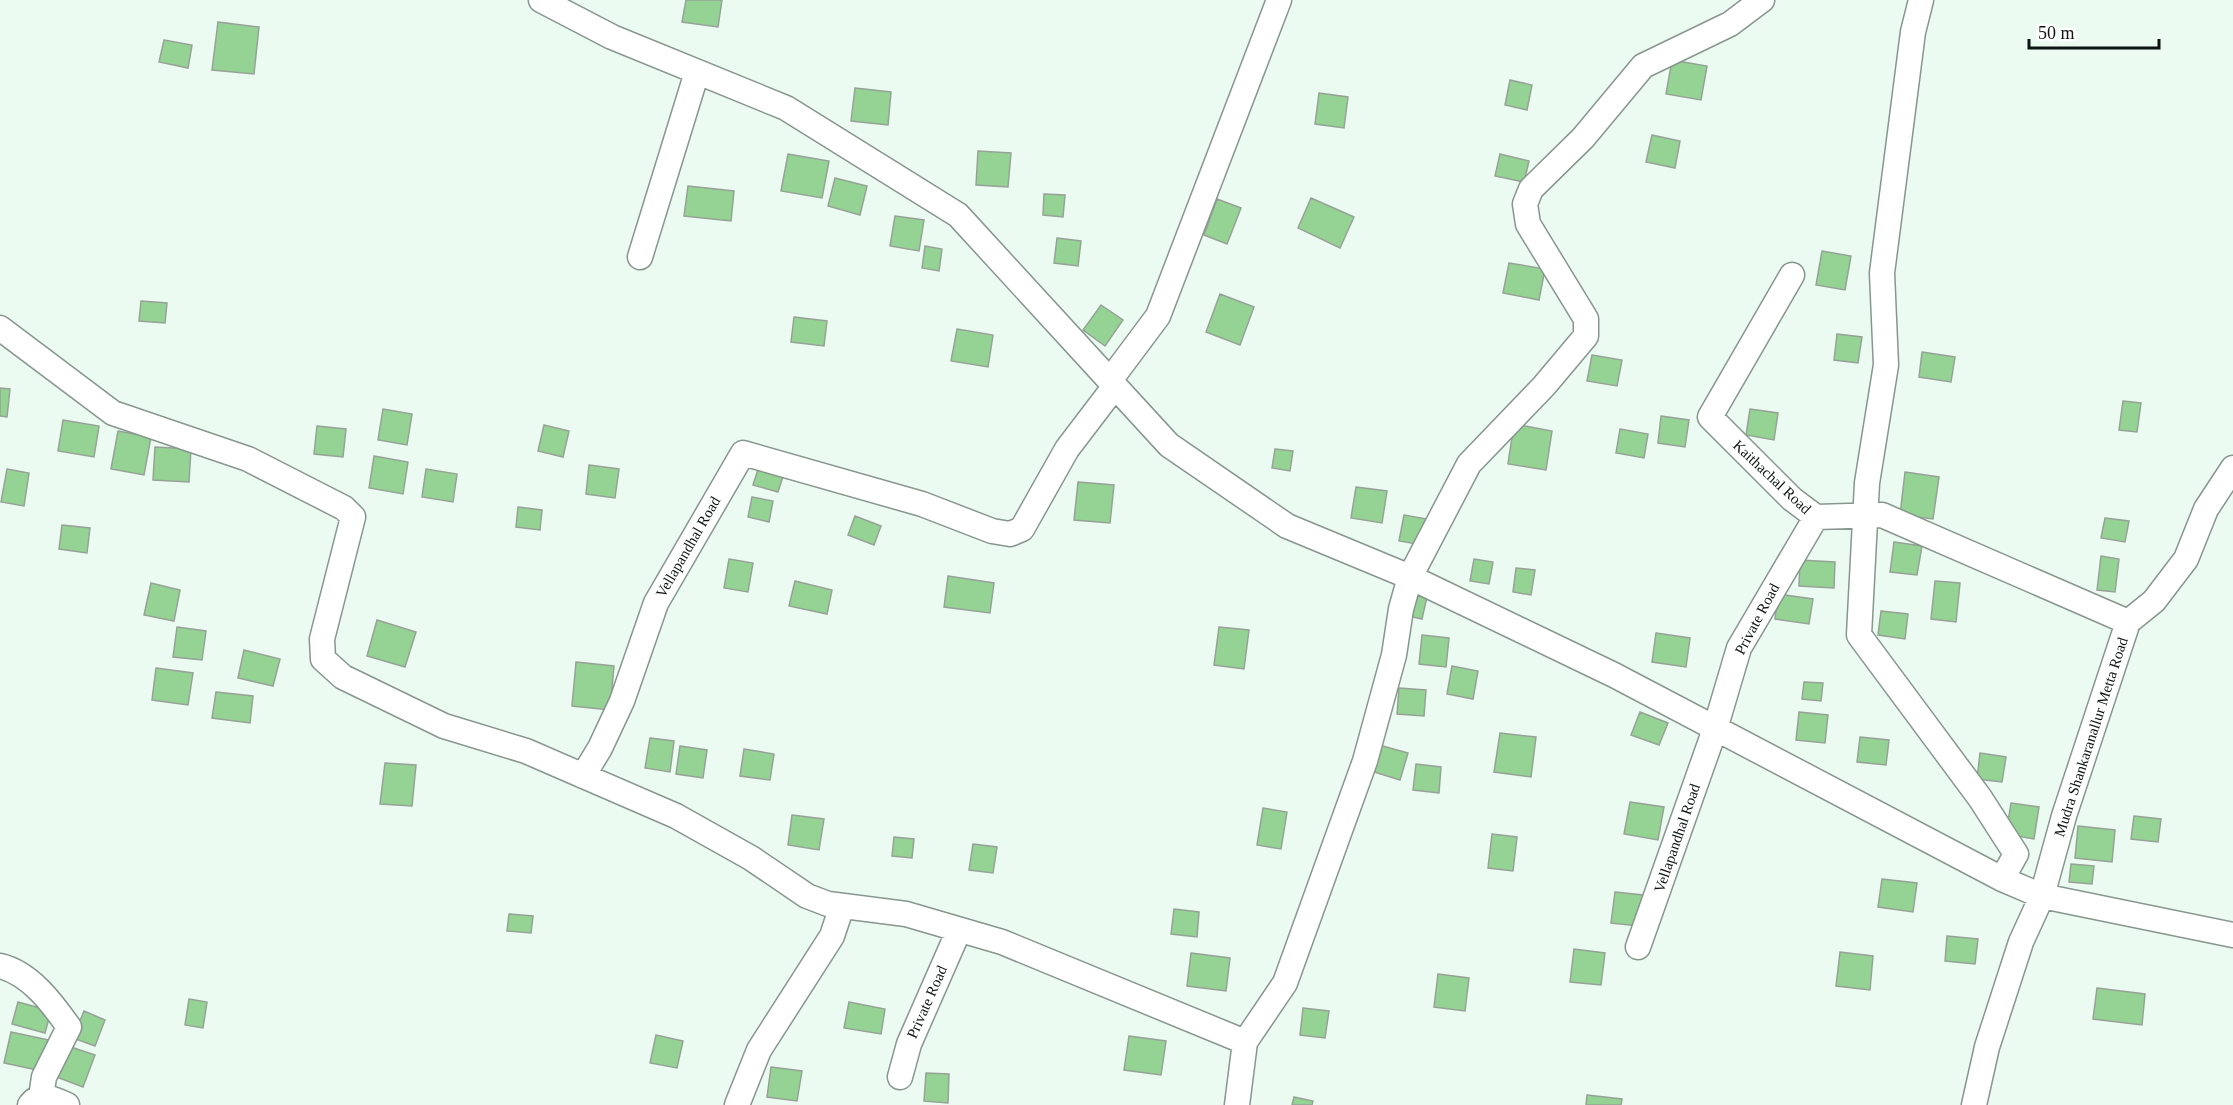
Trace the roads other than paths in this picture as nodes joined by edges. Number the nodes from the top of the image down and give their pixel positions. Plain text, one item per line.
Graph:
1 (541, 0) edge
2 (1279, 0) edge
3 (1762, 0) edge
4 (1921, 0) edge
5 (697, 72) junction
6 (640, 257) dead end
7 (1792, 275) dead end
8 (0, 328) edge
9 (1113, 382) junction
10 (2233, 468) edge
11 (1865, 515) junction
12 (1816, 517) junction
13 (1410, 577) junction
14 (2128, 622) junction
15 (1715, 729) junction
16 (583, 776) junction
17 (2002, 879) junction
18 (2042, 896) junction
19 (842, 906) junction
20 (959, 930) junction
21 (2233, 935) edge
22 (1638, 947) dead end
23 (0, 966) edge
24 (1245, 1042) junction
25 (900, 1077) dead end
26 (35, 1101) edge
27 (67, 1105) edge
28 (737, 1105) edge
29 (1237, 1105) edge
30 (1974, 1105) edge

1 - 5 street
2 - 9 street
3 - 13 street
4 - 11 street
5 - 6 street
5 - 9 street
7 - 12 street, Kaithachal Road
8 - 16 street
9 - 13 street
9 - 16 street, Vellapandhal Road
10 - 14 street, Mudra Shankaranallur Metta Road
11 - 12 street, Kaithachal Road
11 - 14 street, Kaithachal Road
11 - 17 street
12 - 15 street, Private Road
13 - 15 street
13 - 24 street
14 - 18 street, Mudra Shankaranallur Metta Road
15 - 17 street
15 - 22 street, Vellapandhal Road
16 - 19 street
17 - 18 street
18 - 21 street
18 - 30 street, Mudra Shankaranallur Metta Road
19 - 20 street
19 - 28 street
20 - 24 street
20 - 25 street, Private Road
23 - 26 street
24 - 29 street
26 - 27 street

